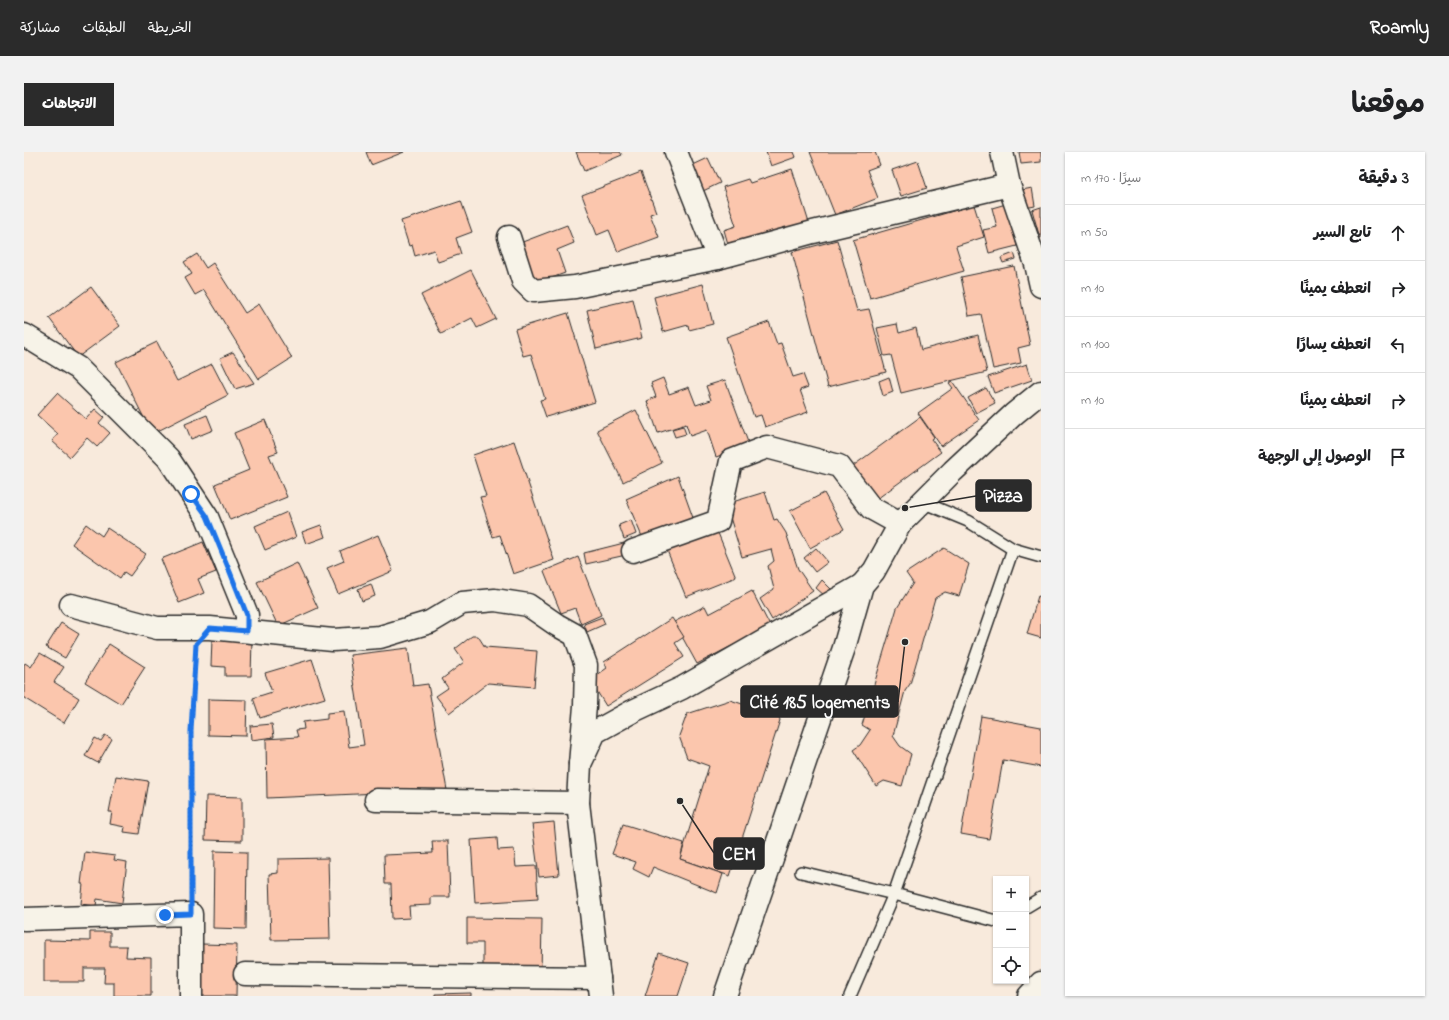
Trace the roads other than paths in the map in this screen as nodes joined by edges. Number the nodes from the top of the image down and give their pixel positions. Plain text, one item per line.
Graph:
1 (676, 152) edge
2 (1002, 152) edge
3 (1009, 185) junction
4 (509, 237) dead end
5 (718, 258) junction
6 (1041, 286) edge
7 (24, 334) edge
8 (1041, 392) edge
9 (922, 502) junction
10 (900, 524) junction
11 (1013, 549) junction
12 (633, 551) dead end
13 (1041, 556) edge
14 (862, 585) junction
15 (71, 605) dead end
16 (247, 631) junction
17 (580, 764) junction
18 (376, 800) dead end
19 (578, 802) junction
20 (801, 872) dead end
21 (894, 894) junction
22 (1041, 898) edge
23 (1029, 905) edge
24 (24, 919) edge
25 (993, 920) edge
26 (245, 974) dead end
27 (1041, 982) edge
28 (600, 987) edge
29 (191, 996) edge
30 (725, 996) edge
31 (850, 996) edge
32 (1029, 996) edge

1 - 5 street
2 - 3 street
3 - 5 street
3 - 6 street
4 - 5 street
7 - 16 street
8 - 9 street
9 - 10 street
9 - 11 lane
10 - 12 street
10 - 14 street
11 - 13 lane
11 - 21 lane
14 - 17 street
14 - 30 street
15 - 16 street
16 - 17 street
17 - 19 street
18 - 19 street
19 - 28 street
20 - 21 lane
21 - 25 lane
21 - 31 lane
22 - 23 lane
24 - 29 street
26 - 28 street
27 - 32 street

